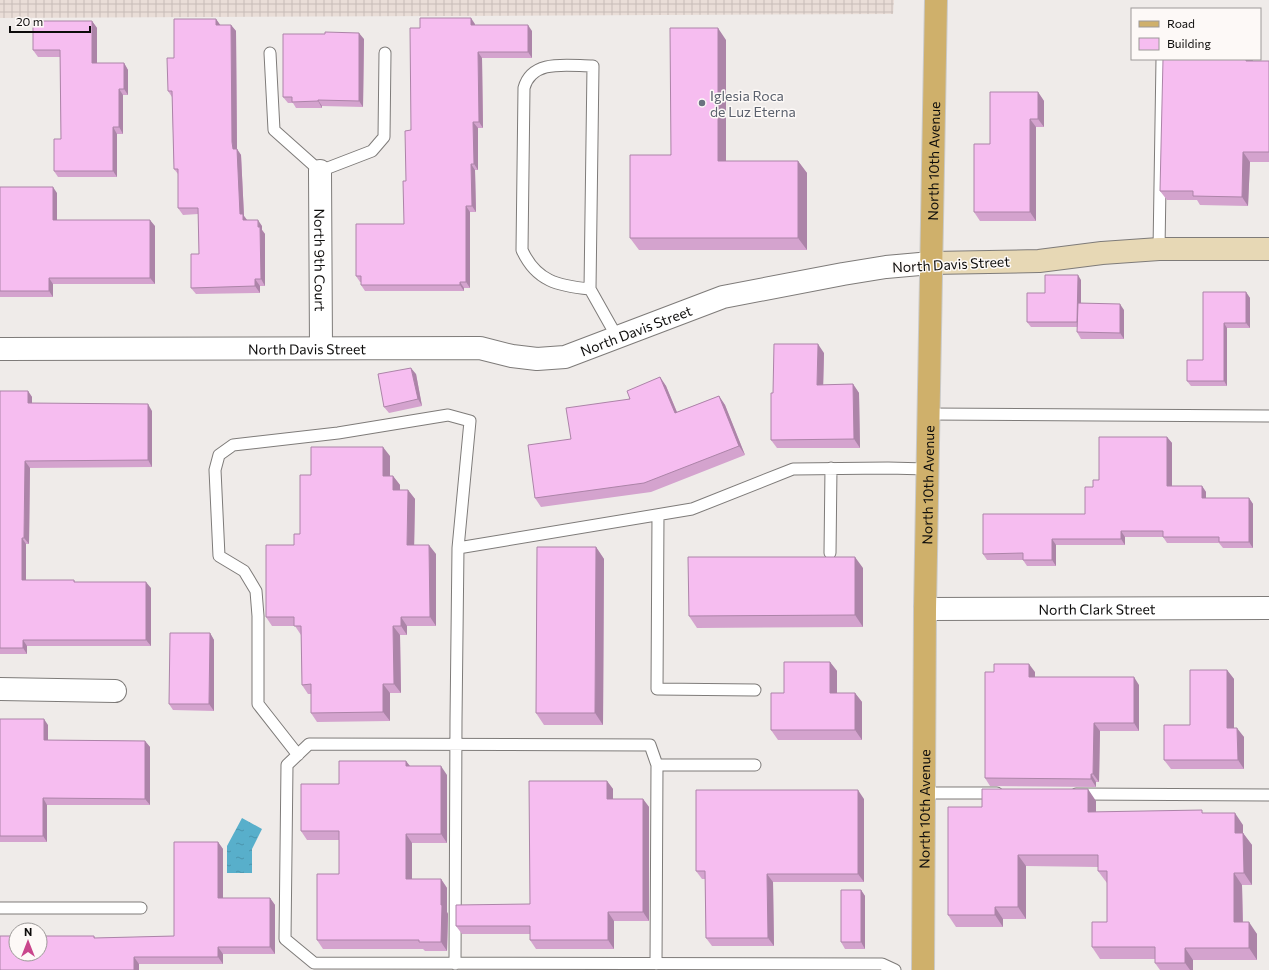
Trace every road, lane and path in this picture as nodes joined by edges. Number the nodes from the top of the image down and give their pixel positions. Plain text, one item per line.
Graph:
1 (936, 0) edge
2 (270, 53) dead end
3 (385, 53) dead end
4 (1162, 60) edge
5 (320, 171) junction
6 (1159, 249) junction
7 (1269, 249) edge
8 (931, 263) junction
9 (590, 289) junction
10 (617, 337) junction
11 (321, 348) junction
12 (0, 349) edge
13 (928, 414) junction
14 (1269, 416) edge
15 (831, 468) junction
16 (927, 469) junction
17 (658, 515) junction
18 (458, 548) junction
19 (830, 553) dead end
20 (1269, 608) edge
21 (925, 609) junction
22 (0, 689) edge
23 (755, 690) dead end
24 (115, 691) dead end
25 (456, 744) junction
26 (298, 755) junction
27 (755, 764) dead end
28 (658, 765) junction
29 (924, 792) junction
30 (1009, 793) edge
31 (1064, 794) edge
32 (1269, 795) edge
33 (0, 908) edge
34 (141, 908) dead end
35 (455, 964) junction
36 (656, 964) junction
37 (895, 970) edge
38 (923, 970) edge

1 - 8 main road, North 10th Avenue
2 - 5 lane
3 - 5 lane
4 - 6 lane
5 - 11 street, North 9th Court
6 - 7 street, North Davis Street
6 - 8 street, North Davis Street
8 - 10 street, North Davis Street
8 - 13 main road, North 10th Avenue
9 - 9 lane
9 - 10 lane
10 - 11 street, North Davis Street
11 - 12 street, North Davis Street
13 - 14 lane
13 - 16 main road, North 10th Avenue
15 - 16 lane
15 - 17 lane
15 - 19 lane
16 - 21 main road, North 10th Avenue
17 - 18 lane
17 - 23 lane
18 - 25 lane
18 - 26 lane
20 - 21 street, North Clark Street
21 - 29 main road, North 10th Avenue
22 - 24 street
25 - 26 lane
25 - 28 lane
25 - 35 lane
26 - 35 lane
27 - 28 lane
28 - 36 lane
29 - 30 lane
29 - 38 main road, North 10th Avenue
31 - 32 lane
33 - 34 lane
35 - 36 lane
36 - 37 lane

